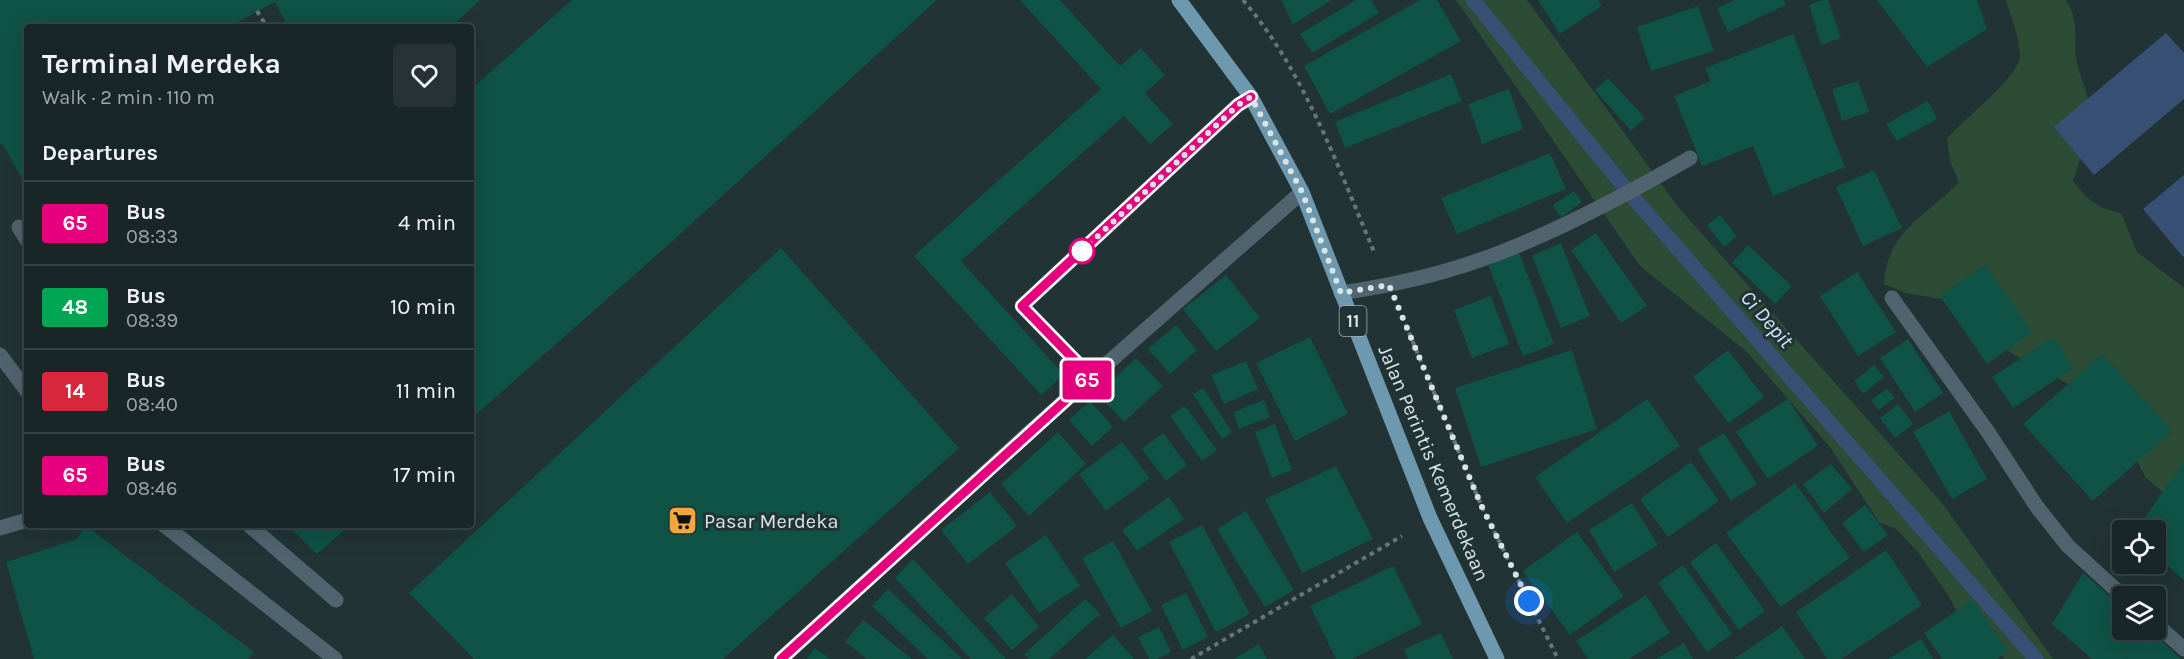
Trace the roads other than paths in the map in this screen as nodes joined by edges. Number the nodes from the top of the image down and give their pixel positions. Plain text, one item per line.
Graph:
1 (1179, 0) edge
2 (1251, 97) junction
3 (1690, 158) dead end
4 (1302, 192) junction
5 (1341, 293) junction
6 (1892, 298) dead end
7 (0, 355) edge
8 (1091, 377) junction
9 (24, 387) edge
10 (24, 521) edge
11 (0, 528) edge
12 (168, 528) edge
13 (252, 528) edge
14 (2112, 586) edge
15 (336, 600) dead end
16 (2166, 633) edge
17 (2184, 649) edge
18 (335, 659) edge
19 (781, 659) edge
20 (1497, 659) edge

1 - 2 main road, Jalan Perintis Kemerdekaan / 11
2 - 4 main road, Jalan Perintis Kemerdekaan / 11
2 - 8 street
3 - 5 street
4 - 5 main road, Jalan Perintis Kemerdekaan / 11
4 - 8 street
5 - 20 main road, Jalan Perintis Kemerdekaan / 11
6 - 14 street
7 - 9 street
8 - 19 street
10 - 11 street
12 - 18 street
13 - 15 street
16 - 17 street

